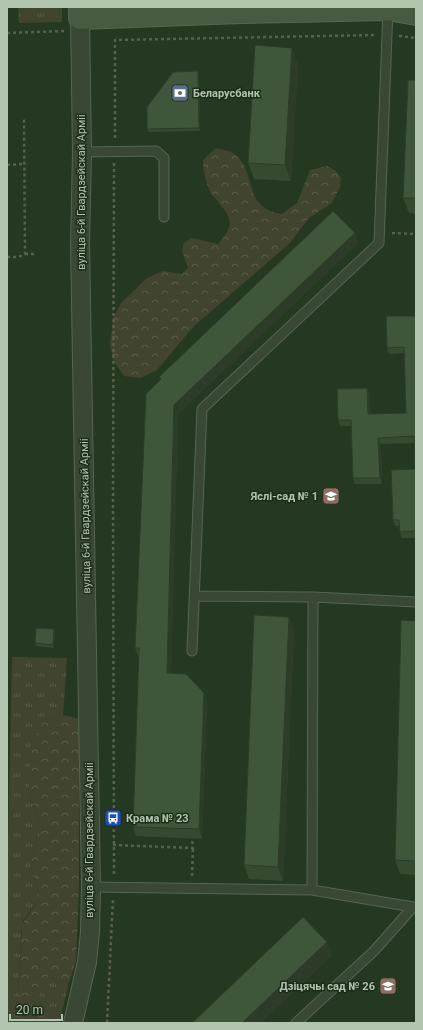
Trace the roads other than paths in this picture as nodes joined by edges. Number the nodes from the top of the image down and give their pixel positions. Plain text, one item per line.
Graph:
1 (242, 9) edge
2 (388, 9) junction
3 (416, 14) edge
4 (80, 19) edge
5 (82, 152) junction
6 (164, 217) dead end
7 (195, 596) junction
8 (313, 597) junction
9 (416, 602) edge
10 (192, 650) dead end
11 (91, 887) junction
12 (312, 890) junction
13 (415, 906) edge
14 (73, 1023) edge
15 (296, 1023) edge

1 - 2 street
1 - 4 street
2 - 3 street
2 - 7 lane
4 - 5 street, вуліца 6-й Гвардзейскай Арміі
5 - 6 lane
5 - 11 street, вуліца 6-й Гвардзейскай Арміі
7 - 8 lane
7 - 10 lane
8 - 9 lane
8 - 12 lane
11 - 12 lane
11 - 14 street, вуліца 6-й Гвардзейскай Арміі
12 - 13 lane
13 - 15 lane

